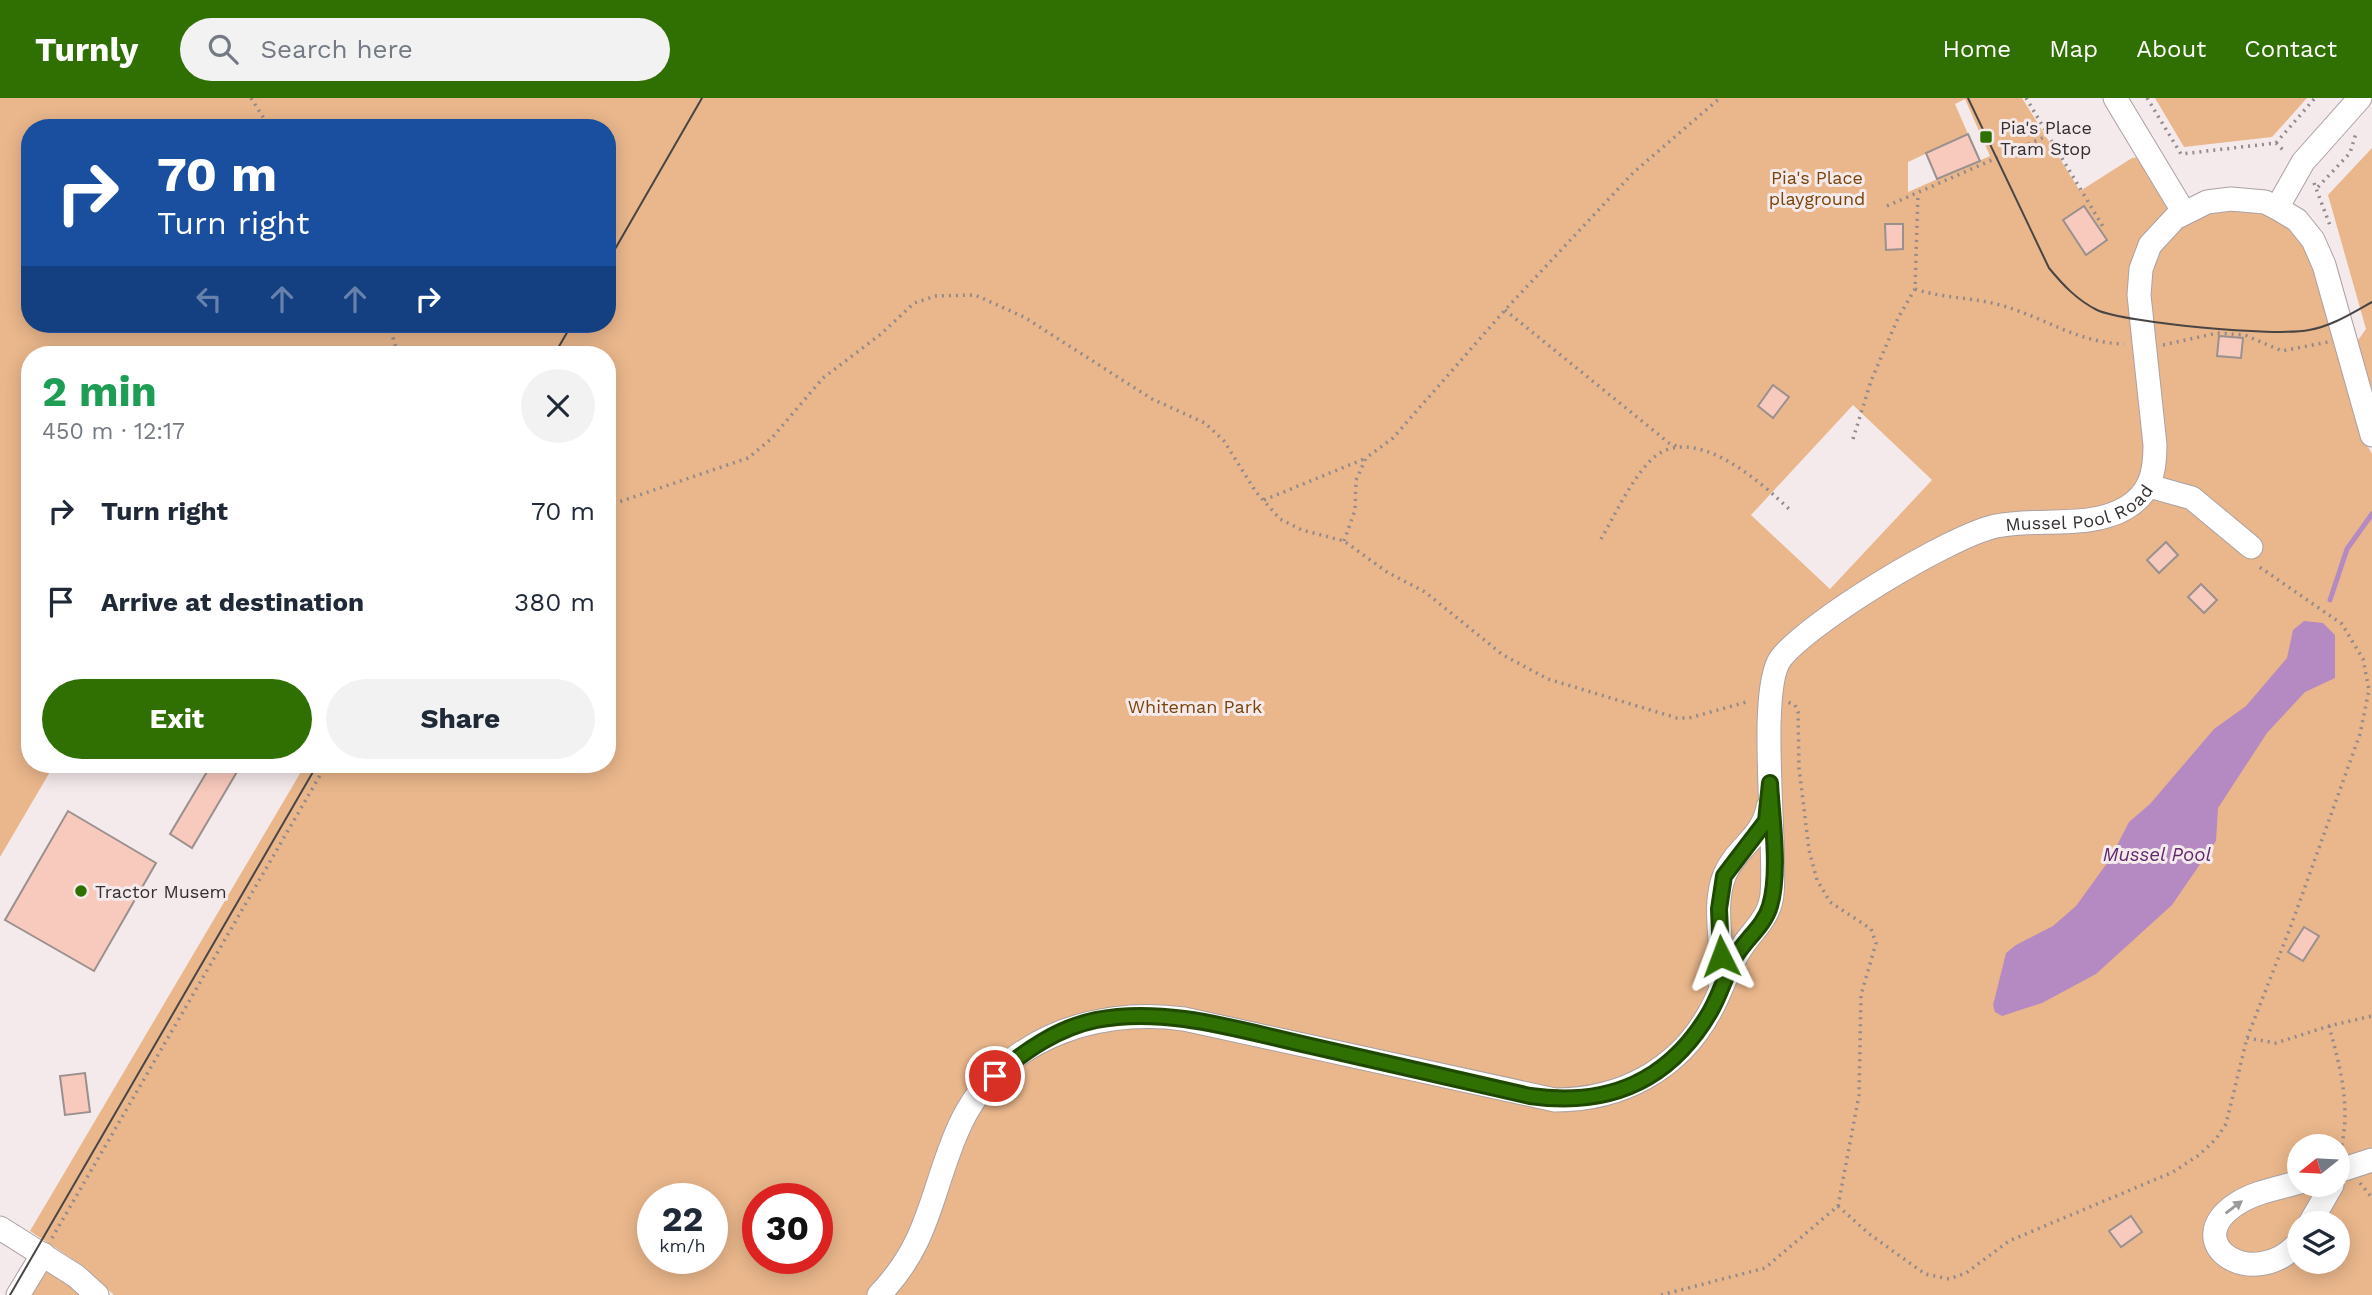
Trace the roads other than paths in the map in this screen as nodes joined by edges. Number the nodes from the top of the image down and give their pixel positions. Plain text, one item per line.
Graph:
1 (2115, 98) edge
2 (2360, 98) edge
3 (2277, 208) junction
4 (2183, 212) junction
5 (2372, 435) edge
6 (2149, 486) junction
7 (2251, 547) road end
8 (1770, 783) junction
9 (1720, 899) junction
10 (1767, 914) junction
11 (1718, 995) junction
12 (2372, 1160) edge
13 (2350, 1170) edge
14 (2287, 1186) edge
15 (0, 1228) edge
16 (43, 1254) junction
17 (2287, 1258) edge
18 (18, 1295) edge
19 (97, 1295) edge
20 (879, 1295) edge

1 - 4 street
2 - 3 street
3 - 4 street, Mussel Pool Road
3 - 5 street
4 - 6 street, Mussel Pool Road
6 - 7 street
6 - 8 street, Mussel Pool Road
8 - 9 street
8 - 10 street
9 - 10 street
9 - 11 street
10 - 11 street
11 - 20 street
12 - 13 street
17 -> 14 street
15 - 16 street
16 - 18 street
16 - 19 street

